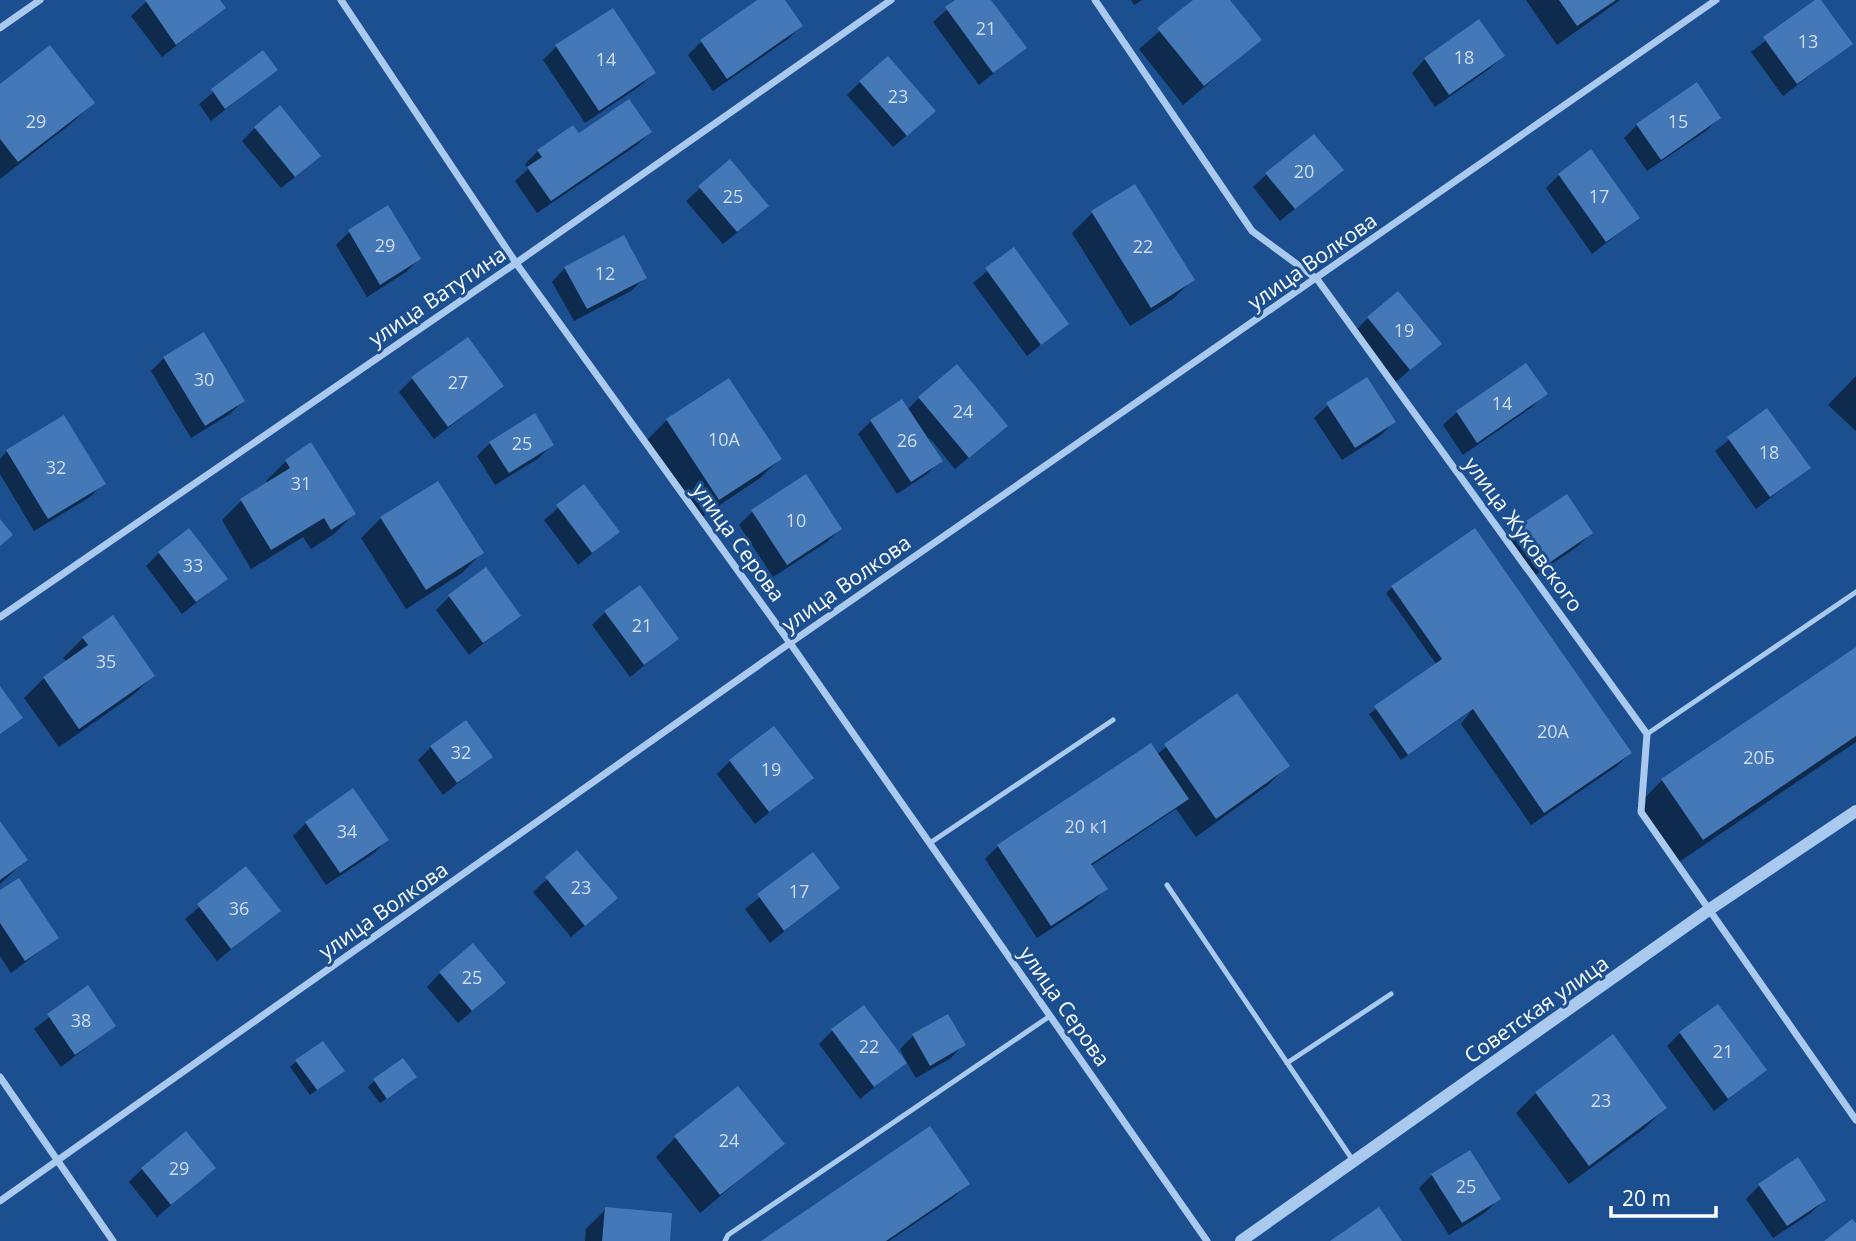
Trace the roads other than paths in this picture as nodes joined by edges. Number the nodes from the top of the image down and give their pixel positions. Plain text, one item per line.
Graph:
1 (40, 0) edge
2 (341, 0) edge
3 (891, 0) edge
4 (1096, 0) edge
5 (1717, 0) edge
6 (0, 28) edge
7 (516, 263) junction
8 (1318, 279) junction
9 (1856, 592) edge
10 (0, 617) edge
11 (790, 643) junction
12 (1113, 720) dead end
13 (1647, 734) junction
14 (1856, 811) edge
15 (930, 843) junction
16 (1167, 885) dead end
17 (1710, 909) junction
18 (1391, 994) dead end
19 (1050, 1016) junction
20 (1287, 1063) junction
21 (0, 1077) edge
22 (1856, 1120) edge
23 (59, 1161) junction
24 (1354, 1162) junction
25 (0, 1201) edge
26 (113, 1241) edge
27 (725, 1241) edge
28 (1207, 1241) edge
29 (1241, 1241) edge

1 - 6 street
2 - 7 street, улица Серова
3 - 7 street, улица Ватутина
4 - 8 street, улица Жуковского
5 - 8 street, улица Волкова
7 - 10 street, улица Ватутина
7 - 11 street, улица Серова
8 - 11 street, улица Волкова
8 - 13 street, улица Жуковского
9 - 13 lane
11 - 15 street, улица Серова
11 - 23 street, улица Волкова
12 - 15 lane
13 - 17 street
14 - 17 street, Советская улица
15 - 19 street, улица Серова
16 - 20 lane
17 - 22 street
17 - 24 street, Советская улица
18 - 20 lane
19 - 27 lane
19 - 28 street, улица Серова
20 - 24 lane
21 - 23 street
23 - 25 street, улица Волкова
23 - 26 street
24 - 29 street, Советская улица

